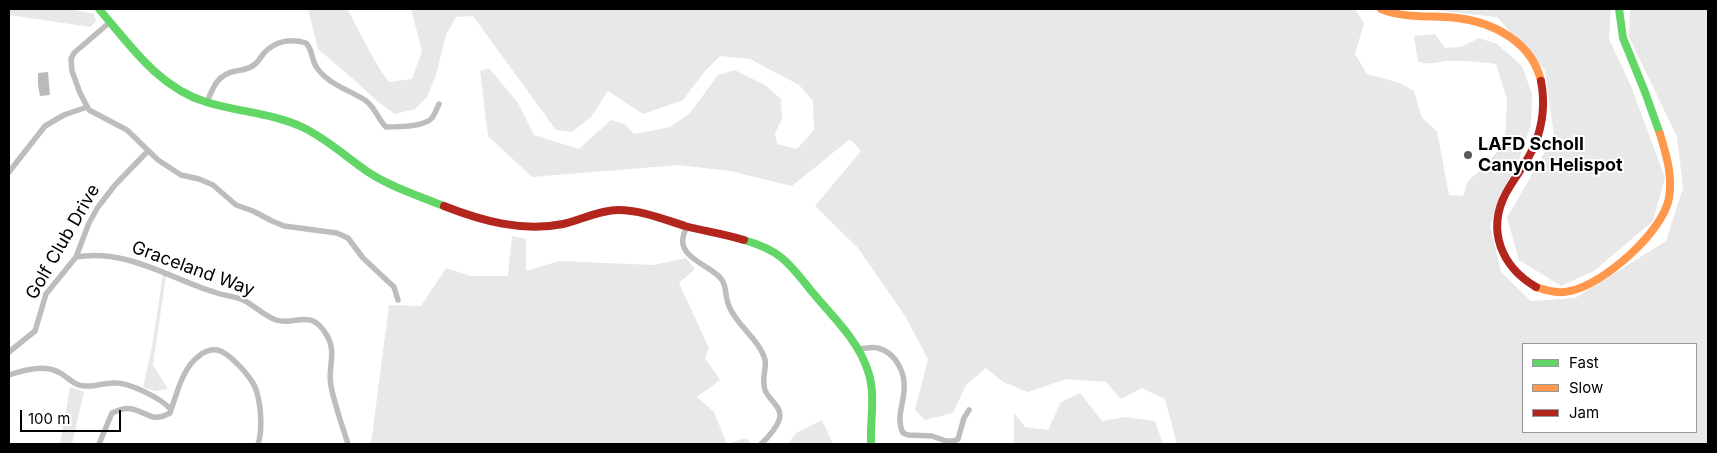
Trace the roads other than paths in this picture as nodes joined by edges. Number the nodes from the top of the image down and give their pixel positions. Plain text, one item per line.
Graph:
1 (99, 9) edge
2 (1381, 9) edge
3 (1619, 9) edge
4 (110, 22) junction
5 (208, 102) junction
6 (439, 104) dead end
7 (87, 107) junction
8 (148, 151) junction
9 (9, 172) edge
10 (688, 226) junction
11 (76, 257) junction
12 (398, 300) dead end
13 (858, 350) junction
14 (9, 352) edge
15 (9, 375) edge
16 (171, 410) junction
17 (970, 410) dead end
18 (99, 444) edge
19 (258, 444) edge
20 (348, 444) edge
21 (761, 444) edge
22 (872, 444) edge

1 - 4 main road
2 - 3 main road
4 - 5 main road
4 - 7 street
5 - 6 street
5 - 10 main road
7 - 8 street
7 - 9 street
8 - 11 street, Golf Club Drive
8 - 12 street
10 - 13 main road
10 - 21 street
11 - 14 street, Golf Club Drive
11 - 20 street, Graceland Way
13 - 17 street
13 - 22 main road
15 - 16 street
16 - 18 street
16 - 19 street

